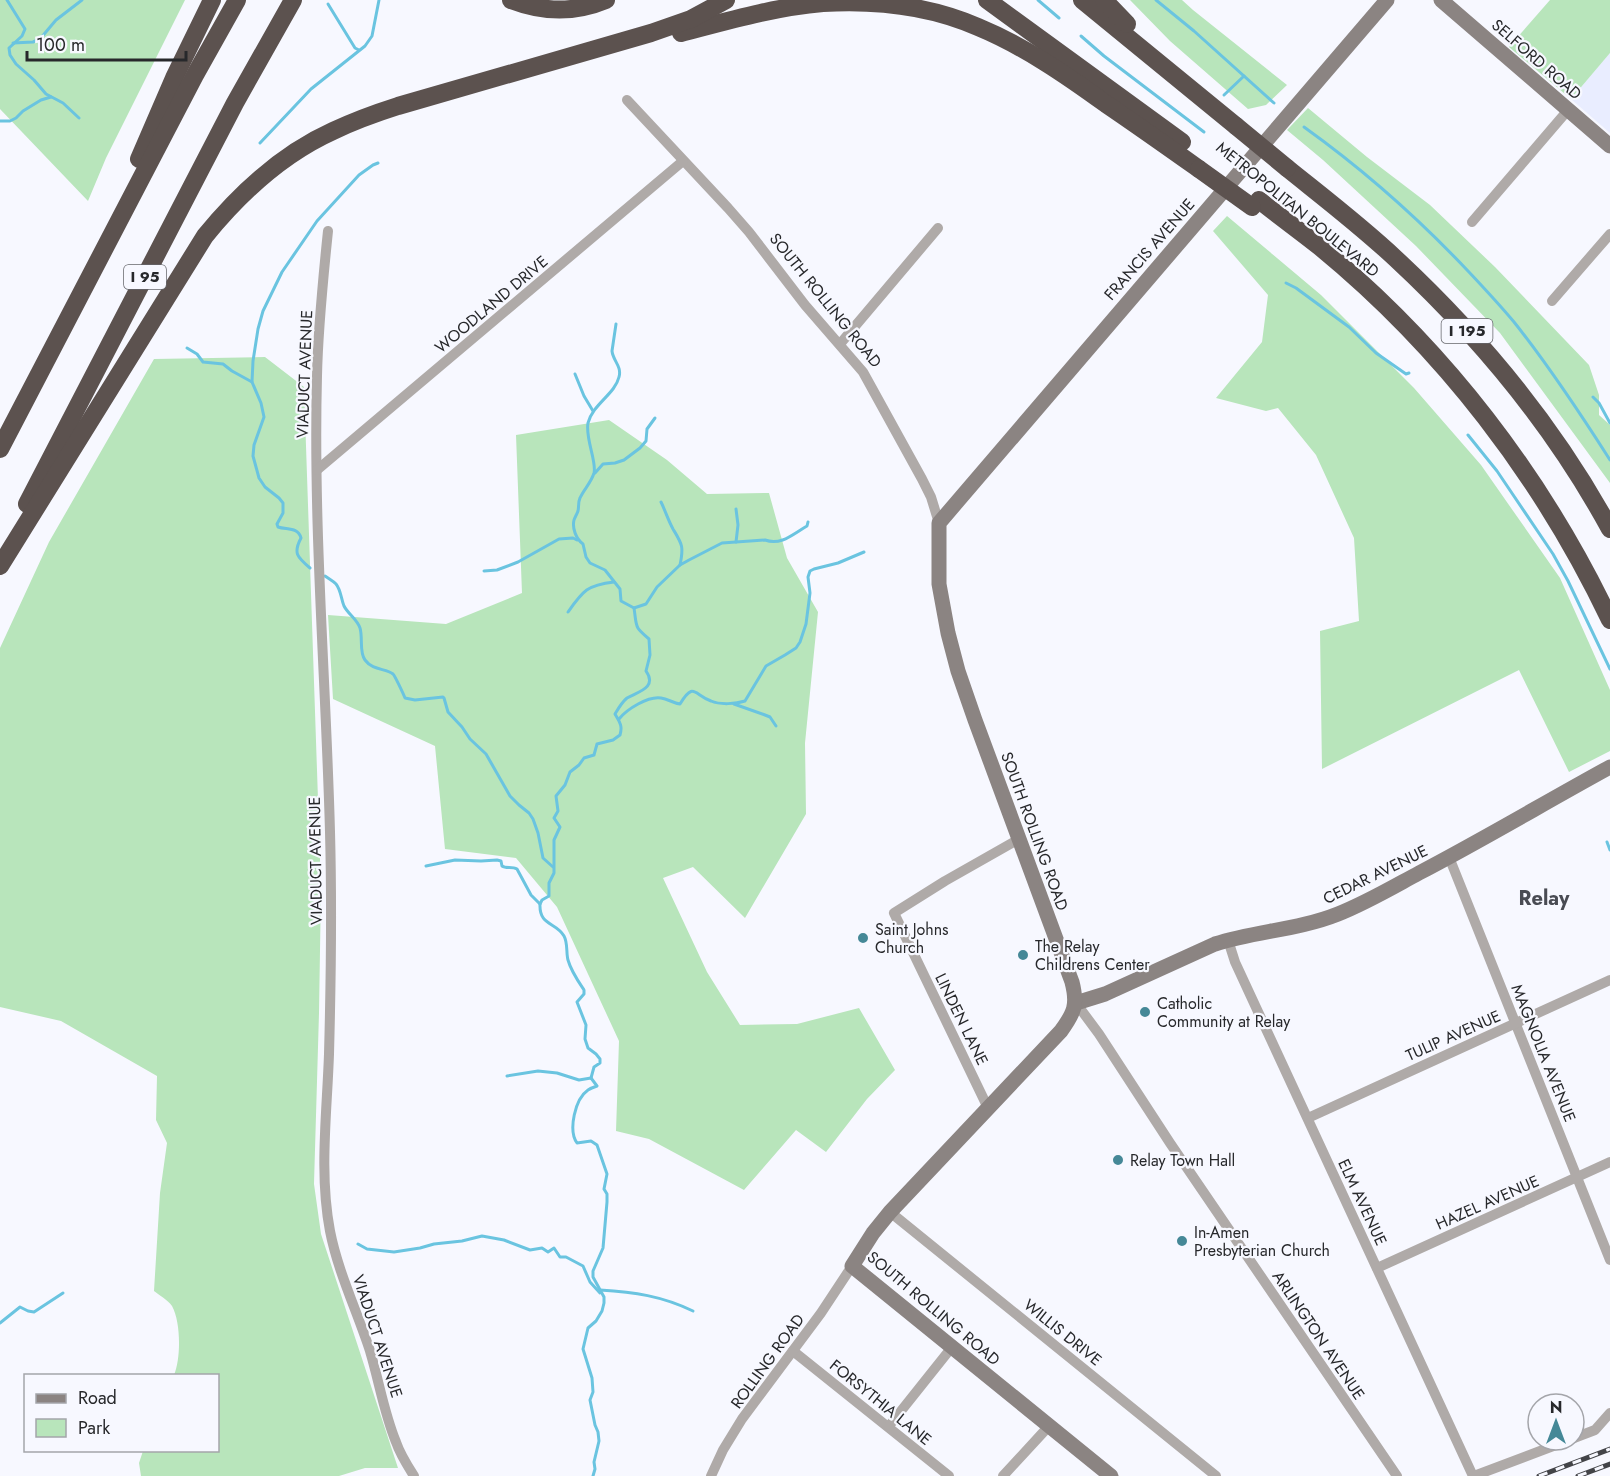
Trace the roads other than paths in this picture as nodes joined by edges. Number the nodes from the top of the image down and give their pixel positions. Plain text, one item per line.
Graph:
1 (212, 0) edge
2 (237, 0) edge
3 (293, 0) edge
4 (511, 0) edge
5 (606, 0) edge
6 (726, 0) edge
7 (987, 0) edge
8 (1083, 0) edge
9 (1104, 0) edge
10 (1387, 0) edge
11 (1441, 0) edge
12 (545, 64) junction
13 (627, 100) dead end
14 (1568, 110) junction
15 (1236, 126) junction
16 (1610, 146) edge
17 (683, 161) junction
18 (1203, 165) junction
19 (1472, 222) dead end
20 (938, 228) dead end
21 (328, 231) dead end
22 (1610, 234) edge
23 (81, 293) junction
24 (1552, 301) dead end
25 (840, 344) junction
26 (0, 449) edge
27 (317, 470) junction
28 (939, 523) junction
29 (1610, 529) edge
30 (0, 556) edge
31 (0, 566) edge
32 (1610, 620) edge
33 (1603, 770) edge
34 (1019, 839) junction
35 (1449, 857) junction
36 (1228, 940) junction
37 (1610, 980) edge
38 (1076, 1003) junction
39 (1516, 1023) junction
40 (988, 1108) junction
41 (1308, 1118) junction
42 (1610, 1162) edge
43 (1578, 1177) junction
44 (891, 1212) junction
45 (1610, 1260) edge
46 (852, 1266) junction
47 (1377, 1268) junction
48 (952, 1347) junction
49 (793, 1351) junction
50 (1610, 1413) edge
51 (889, 1426) junction
52 (1049, 1426) junction
53 (1586, 1433) edge
54 (1537, 1452) edge
55 (414, 1476) edge
56 (711, 1476) edge
57 (949, 1476) edge
58 (1003, 1476) edge
59 (1111, 1476) edge
60 (1216, 1476) edge
61 (1397, 1476) edge
62 (1474, 1476) edge

1 - 23 highway
2 - 23 highway
3 - 30 highway, I 95
4 - 5 highway
6 - 12 highway
7 - 18 highway, METROPOLITAN BOULEVARD / I 195
8 - 15 highway, METROPOLITAN BOULEVARD / I 195
9 - 15 highway
10 - 28 street, FRANCIS AVENUE
11 - 14 street, SELFORD ROAD
12 - 18 highway
12 - 31 highway
13 - 17 street, SOUTH ROLLING ROAD
14 - 16 street, SELFORD ROAD
14 - 19 street
15 - 29 highway, METROPOLITAN BOULEVARD / I 195, bridge
17 - 25 street, SOUTH ROLLING ROAD
17 - 27 street, WOODLAND DRIVE
18 - 32 highway, METROPOLITAN BOULEVARD / I 195
20 - 25 street
21 - 27 street, VIADUCT AVENUE
22 - 24 street
23 - 26 highway
25 - 28 street, SOUTH ROLLING ROAD
27 - 55 street, VIADUCT AVENUE
28 - 34 street, SOUTH ROLLING ROAD
33 - 35 street, CEDAR AVENUE
34 - 38 street, SOUTH ROLLING ROAD
34 - 40 street, LINDEN LANE
35 - 36 street, CEDAR AVENUE
35 - 39 street, MAGNOLIA AVENUE
36 - 38 street, CEDAR AVENUE
36 - 41 street, ELM AVENUE
37 - 39 street, TULIP AVENUE
38 - 40 street, SOUTH ROLLING ROAD
38 - 61 street, ARLINGTON AVENUE
39 - 41 street, TULIP AVENUE
39 - 43 street, MAGNOLIA AVENUE
40 - 44 street, SOUTH ROLLING ROAD
41 - 47 street, ELM AVENUE
42 - 43 street, HAZEL AVENUE
43 - 45 street, MAGNOLIA AVENUE
43 - 47 street, HAZEL AVENUE
44 - 46 street, SOUTH ROLLING ROAD
44 - 60 street, WILLIS DRIVE
46 - 48 street, SOUTH ROLLING ROAD
46 - 49 street, ROLLING ROAD
47 - 62 street, ELM AVENUE
48 - 51 street
48 - 52 street, SOUTH ROLLING ROAD
49 - 51 street, FORSYTHIA LANE
49 - 56 street, ROLLING ROAD
50 - 53 street
51 - 57 street, FORSYTHIA LANE
52 - 58 street
52 - 59 street, SOUTH ROLLING ROAD
54 - 62 street

